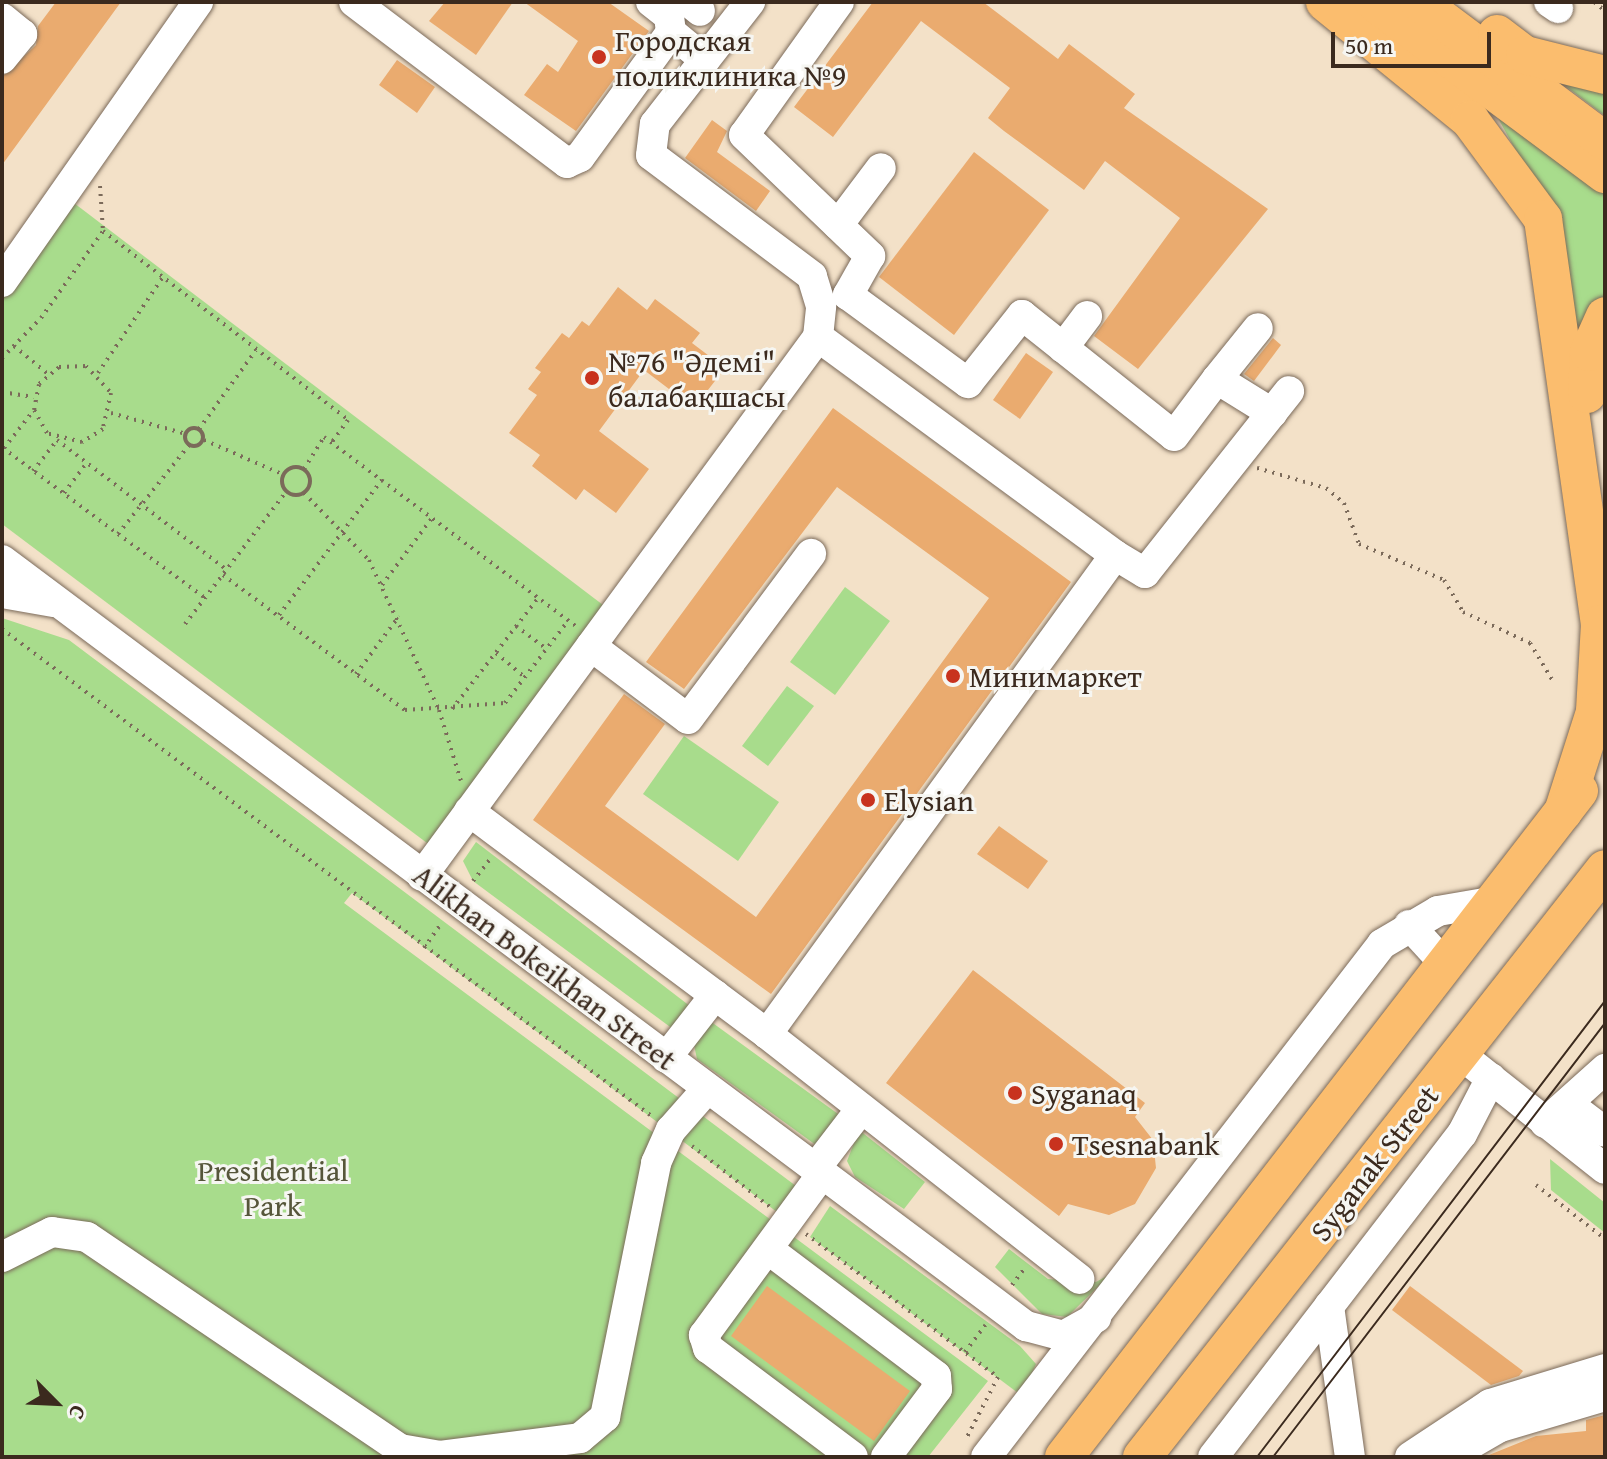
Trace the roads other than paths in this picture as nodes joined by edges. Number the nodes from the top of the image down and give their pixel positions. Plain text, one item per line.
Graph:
1 (198, 2) edge
2 (354, 2) edge
3 (651, 2) edge
4 (750, 2) edge
5 (839, 2) edge
6 (1325, 2) edge
7 (1374, 2) edge
8 (1419, 2) edge
9 (1454, 2) edge
10 (2, 18) edge
11 (671, 32) junction
12 (2, 59) edge
13 (705, 60) junction
14 (1605, 75) edge
15 (1605, 141) edge
16 (881, 168) dead end
17 (1605, 174) edge
18 (838, 225) junction
19 (2, 282) edge
20 (1087, 316) dead end
21 (1605, 316) edge
22 (1258, 328) dead end
23 (818, 337) junction
24 (1063, 348) junction
25 (1217, 379) junction
26 (1605, 486) edge
27 (811, 554) dead end
28 (1115, 555) junction
29 (2, 560) edge
30 (2, 593) edge
31 (59, 603) junction
32 (592, 643) junction
33 (1605, 758) edge
34 (1582, 800) edge
35 (462, 802) junction
36 (1605, 869) edge
37 (422, 876) junction
38 (1605, 888) edge
39 (1490, 902) junction
40 (1409, 925) junction
41 (1557, 929) junction
42 (1443, 962) junction
43 (715, 995) junction
44 (767, 1034) junction
45 (1459, 1053) junction
46 (666, 1058) junction
47 (1605, 1069) edge
48 (1491, 1078) junction
49 (707, 1089) junction
50 (861, 1109) junction
51 (1576, 1110) dead end
52 (1545, 1123) junction
53 (1605, 1132) edge
54 (1605, 1169) edge
55 (819, 1172) junction
56 (769, 1250) junction
57 (2, 1257) edge
58 (1080, 1279) dead end
59 (1329, 1306) junction
60 (1096, 1318) junction
61 (1605, 1369) edge
62 (1605, 1396) edge
63 (975, 1450) edge
64 (853, 1457) edge
65 (886, 1457) edge
66 (1064, 1457) edge
67 (1142, 1457) edge
68 (1213, 1457) edge
69 (1350, 1457) edge
70 (1410, 1457) edge
71 (1448, 1457) edge

1 - 19 street
2 - 11 street
3 - 11 street
4 - 13 street
5 - 18 street
6 - 34 main road
7 - 17 main road
8 - 15 main road
9 - 14 main road
10 - 12 street
11 - 13 street
13 - 23 street
16 - 18 street
18 - 24 street
20 - 24 street
21 - 26 main road
22 - 25 street
23 - 28 street
23 - 32 street
24 - 25 street
25 - 28 street
27 - 32 street
28 - 44 street
29 - 31 street, Alikhan Bokeikhan Street
30 - 31 street
31 - 37 street, Alikhan Bokeikhan Street
32 - 35 street
33 - 34 main road
34 - 39 main road
35 - 37 street
35 - 43 street
36 - 41 main road, Syganak Street
37 - 46 street, Alikhan Bokeikhan Street
38 - 41 main road
39 - 40 street
39 - 42 main road
40 - 42 street
40 - 60 street
41 - 45 main road, Syganak Street
42 - 66 main road
43 - 44 street
43 - 46 street
44 - 50 street
45 - 48 street
45 - 67 main road, Syganak Street
46 - 49 street, Alikhan Bokeikhan Street
47 - 52 street
48 - 52 street
48 - 59 street
49 - 55 street, Alikhan Bokeikhan Street
49 - 57 street
50 - 55 street
50 - 58 street
51 - 53 street
52 - 54 street
55 - 56 street
55 - 60 street, Alikhan Bokeikhan Street
56 - 64 street
56 - 65 street
59 - 68 street
59 - 69 street
60 - 63 street
61 - 70 street
62 - 71 street

